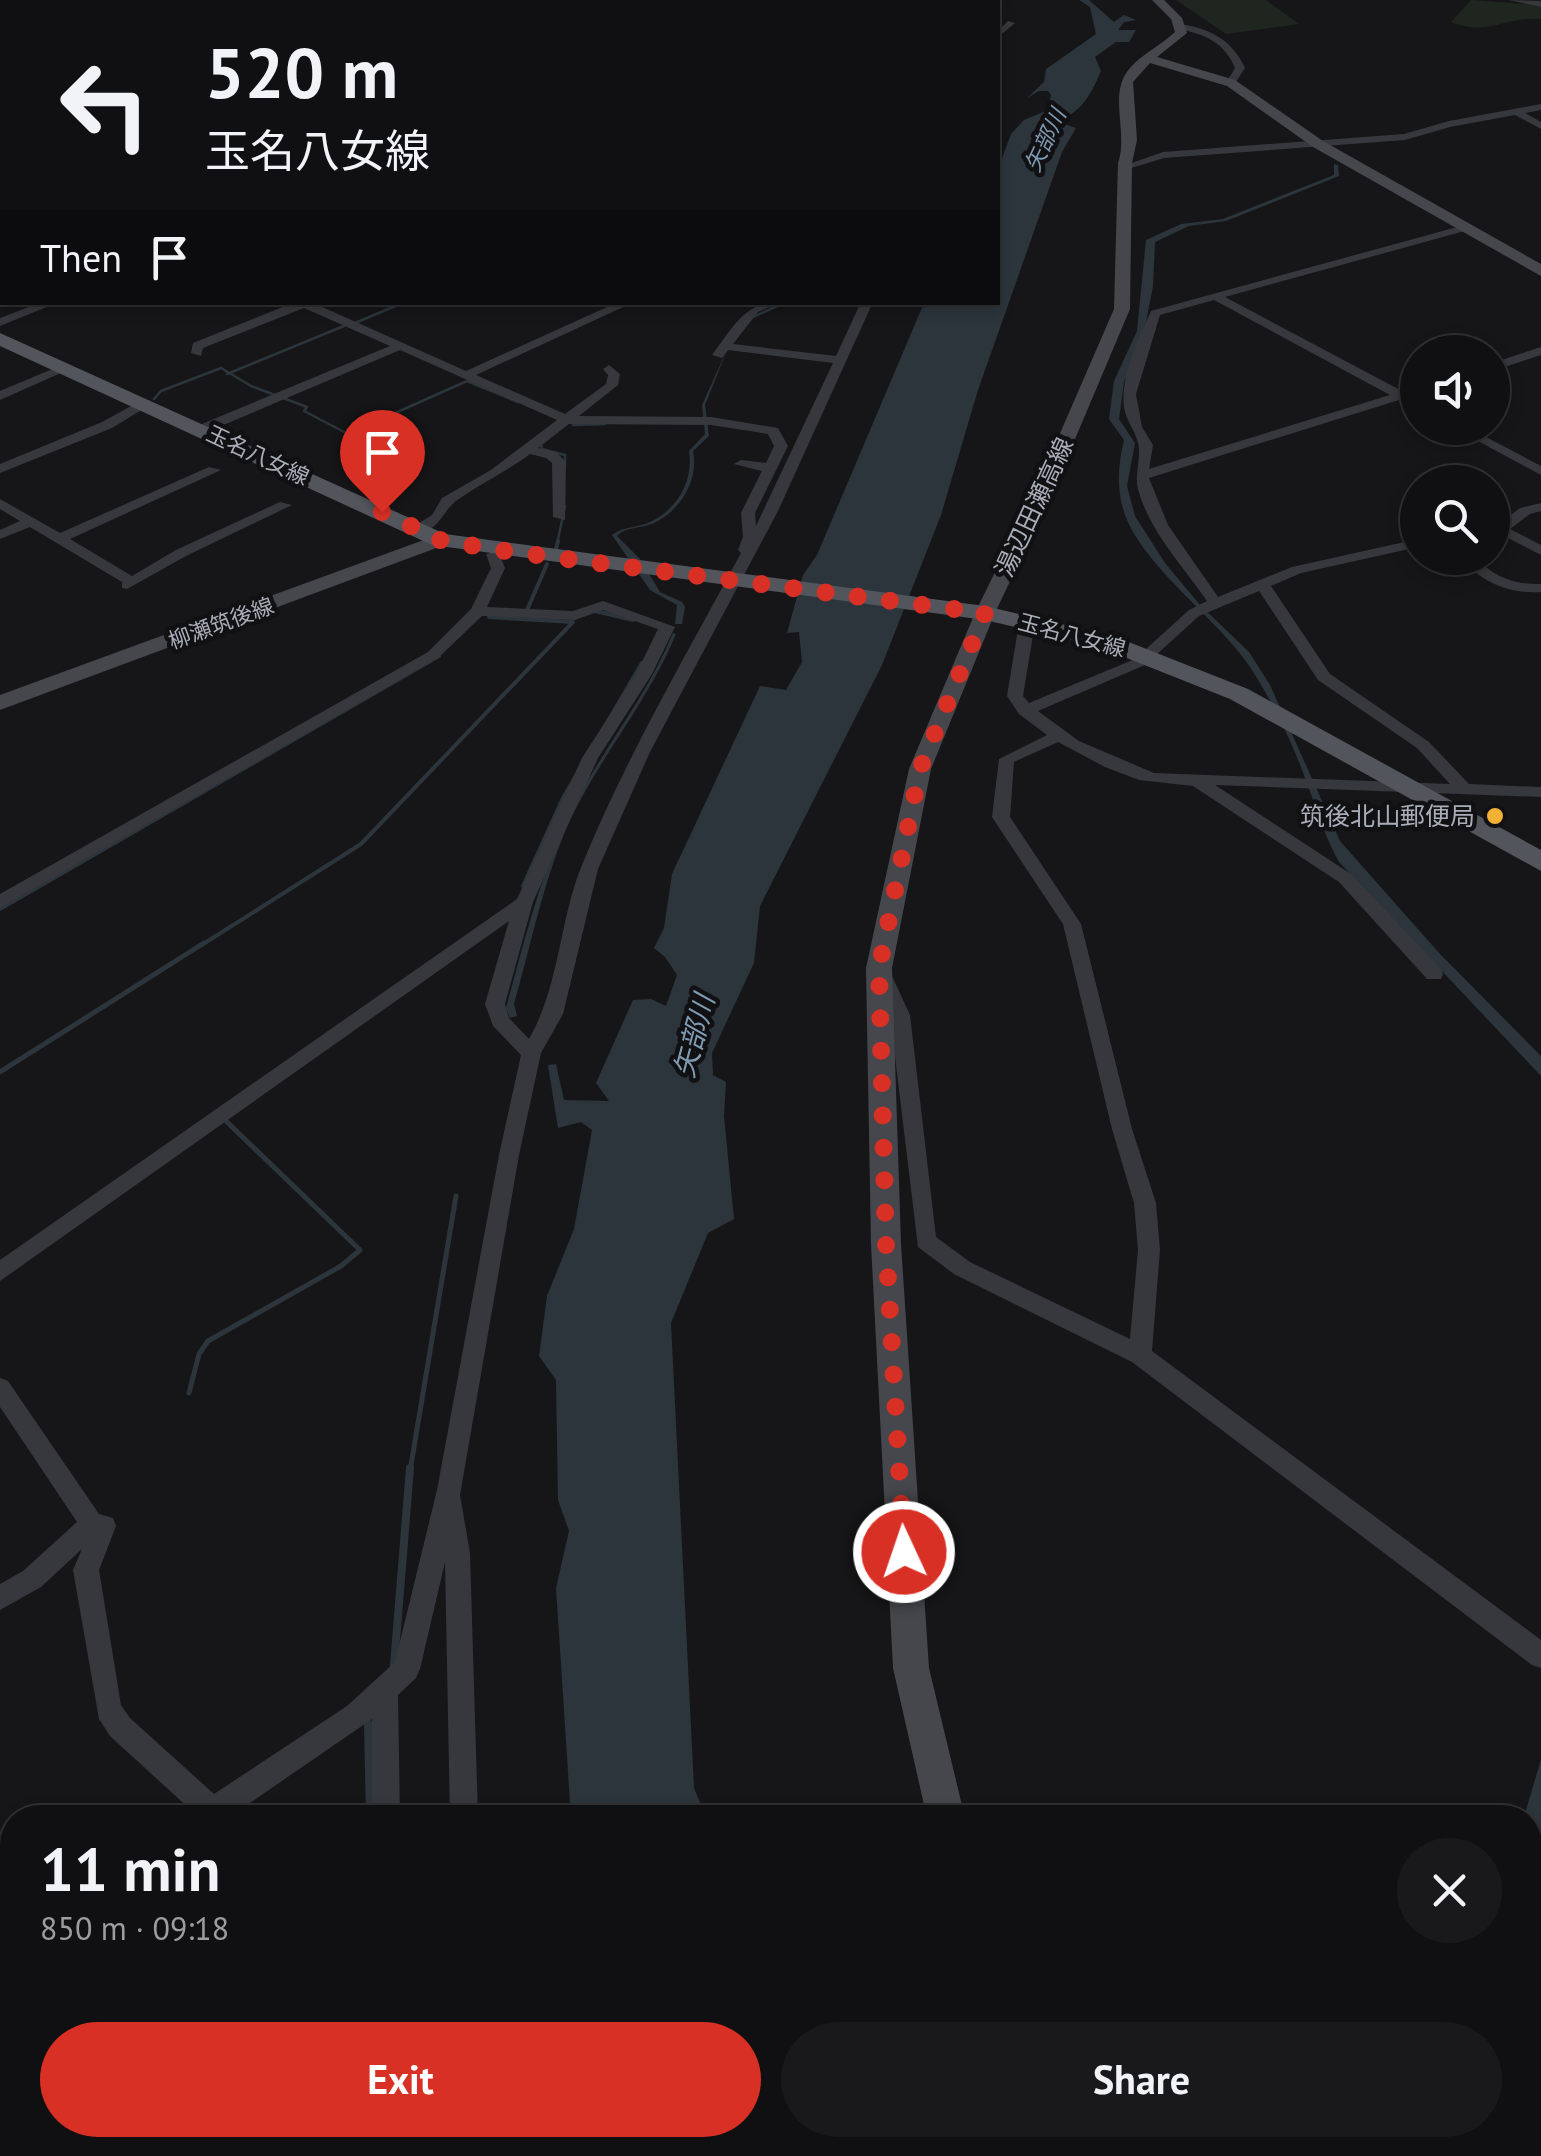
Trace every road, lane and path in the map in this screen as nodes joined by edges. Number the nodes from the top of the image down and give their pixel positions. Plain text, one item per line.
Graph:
1 (1158, 0) edge
2 (1513, 0) edge
3 (1541, 4) edge
4 (1011, 24) dead end
5 (1182, 28) junction
6 (1000, 33) edge
7 (1150, 59) junction
8 (1231, 83) junction
9 (1541, 107) edge
10 (1515, 111) junction
11 (1541, 126) edge
12 (1318, 144) junction
13 (1128, 166) junction
14 (1468, 228) junction
15 (1541, 272) edge
16 (1214, 296) junction
17 (46, 305) edge
18 (297, 305) edge
19 (307, 305) edge
20 (622, 305) edge
21 (767, 305) edge
22 (866, 305) edge
23 (0, 322) edge
24 (0, 339) edge
25 (400, 346) junction
26 (197, 352) dead end
27 (1541, 352) edge
28 (841, 360) junction
29 (1510, 361) edge
30 (66, 368) junction
31 (609, 369) dead end
32 (467, 375) junction
33 (0, 396) edge
34 (1400, 396) joint
35 (144, 403) junction
36 (567, 420) junction
37 (202, 429) junction
38 (1492, 445) edge
39 (528, 449) junction
40 (741, 464) dead end
41 (770, 468) junction
42 (0, 469) edge
43 (214, 470) dead end
44 (1541, 471) edge
45 (1142, 476) junction
46 (0, 503) edge
47 (285, 505) dead end
48 (1541, 507) edge
49 (560, 517) dead end
50 (30, 522) junction
51 (1510, 523) edge
52 (0, 534) edge
53 (429, 534) junction
54 (1510, 538) edge
55 (60, 539) junction
56 (1400, 547) edge
57 (1541, 551) edge
58 (493, 554) dead end
59 (741, 574) junction
60 (1493, 575) edge
61 (1262, 584) junction
62 (1541, 588) edge
63 (1205, 608) junction
64 (478, 611) junction
65 (977, 612) junction
66 (1028, 623) junction
67 (1147, 656) junction
68 (0, 704) edge
69 (1025, 711) junction
70 (1058, 735) junction
71 (1197, 781) junction
72 (1398, 785) junction
73 (1463, 788) junction
74 (1541, 792) edge
75 (1541, 862) edge
76 (0, 902) edge
77 (524, 902) junction
78 (879, 968) junction
79 (1434, 974) dead end
80 (531, 1052) junction
81 (0, 1272) edge
82 (1140, 1355) junction
83 (0, 1388) edge
84 (449, 1490) junction
85 (92, 1524) junction
86 (0, 1598) edge
87 (1541, 1656) edge
88 (384, 1690) junction
89 (198, 1805) edge
90 (221, 1805) edge
91 (386, 1805) edge
92 (464, 1805) edge
93 (943, 1805) edge

1 - 5 main road
2 - 3 street
4 - 6 street
5 - 7 main road, 湯辺田瀬高線
5 - 8 street
7 - 8 main road
7 - 13 main road, 湯辺田瀬高線
8 - 12 main road
9 - 10 street
10 - 11 street
10 - 12 street
12 - 13 street
12 - 14 main road
13 - 65 main road, 湯辺田瀬高線
14 - 15 main road
14 - 16 street
16 - 34 street
16 - 45 street
17 - 23 street
18 - 26 street
19 - 25 street
20 - 32 street
21 - 28 street
22 - 28 street
24 - 30 main road, 玉名八女線
25 - 32 street
25 - 37 street
27 - 29 street
28 - 59 street
30 - 33 street
30 - 35 main road, 玉名八女線
31 - 36 street
32 - 36 street
34 - 45 street
35 - 37 main road, 玉名八女線
35 - 42 street
36 - 39 street
36 - 41 street
37 - 53 main road, 玉名八女線
38 - 44 street
39 - 49 street
39 - 53 street
40 - 41 street
41 - 59 street
43 - 55 street
45 - 63 street
46 - 50 street
47 - 55 street
48 - 51 street
50 - 52 street
50 - 55 street
53 - 59 main road, 玉名八女線
53 - 68 main road, 柳瀬筑後線
54 - 57 street
56 - 61 street
58 - 64 street
59 - 65 main road, 玉名八女線
59 - 80 street
60 - 62 street
61 - 63 street
61 - 73 street
63 - 67 street
64 - 76 street
64 - 77 street
65 - 66 main road, 玉名八女線
65 - 78 main road, 湯辺田瀬高線
66 - 67 main road, 玉名八女線
66 - 69 street
67 - 69 street
67 - 72 main road, 玉名八女線
69 - 70 street
70 - 71 street
70 - 82 street
71 - 72 street
71 - 79 street
72 - 73 street
72 - 75 main road, 玉名八女線
73 - 74 street
77 - 80 street
77 - 81 street
78 - 82 street
78 - 93 main road, 湯辺田瀬高線
80 - 84 street
82 - 87 street
83 - 85 street
84 - 88 street
84 - 92 street
85 - 86 street
85 - 89 street
88 - 90 street
88 - 91 street

